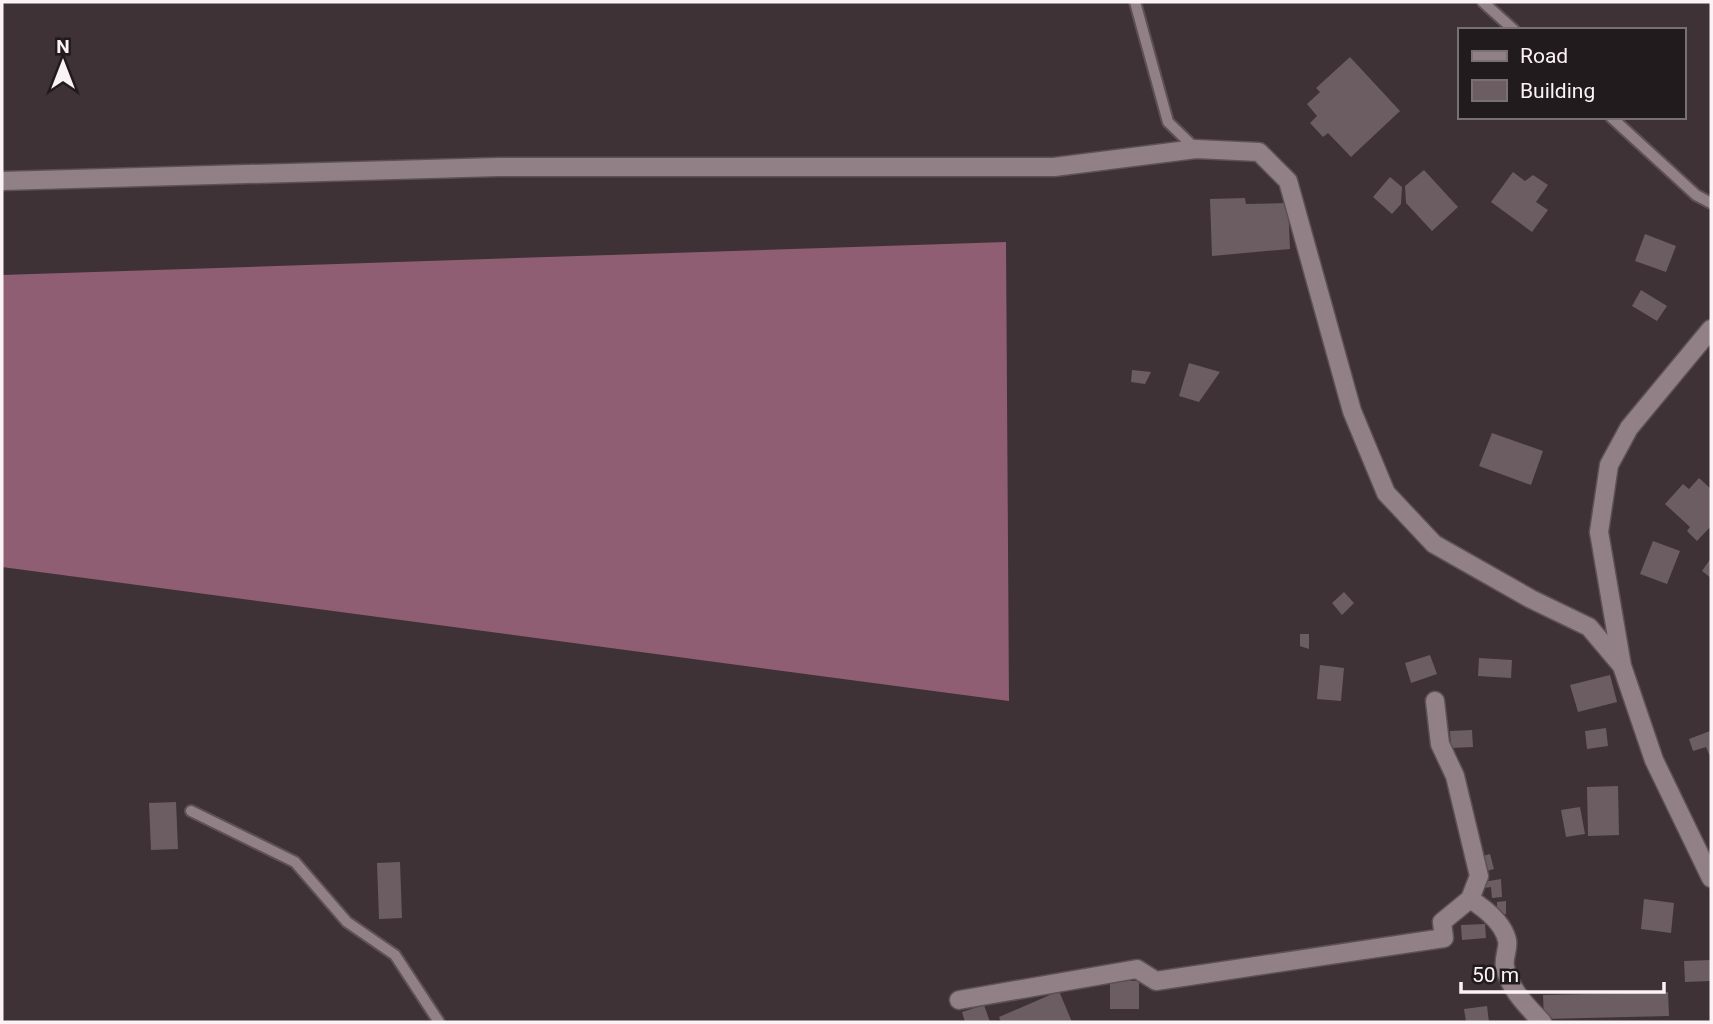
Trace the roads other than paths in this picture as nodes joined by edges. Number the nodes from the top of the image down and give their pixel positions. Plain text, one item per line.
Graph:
1 (1135, 2) edge
2 (1483, 2) edge
3 (1512, 28) edge
4 (1613, 119) edge
5 (1196, 149) junction
6 (2, 181) edge
7 (1711, 202) edge
8 (1711, 329) edge
9 (1622, 666) junction
10 (1435, 701) dead end
11 (191, 811) dead end
12 (1711, 878) edge
13 (1470, 899) junction
14 (959, 1000) dead end
15 (439, 1022) edge
16 (1542, 1022) edge

1 - 5 lane
2 - 3 lane
4 - 7 lane
5 - 6 street
5 - 9 street
8 - 9 street
9 - 12 street
10 - 13 street
11 - 15 lane
13 - 14 street
13 - 16 street

